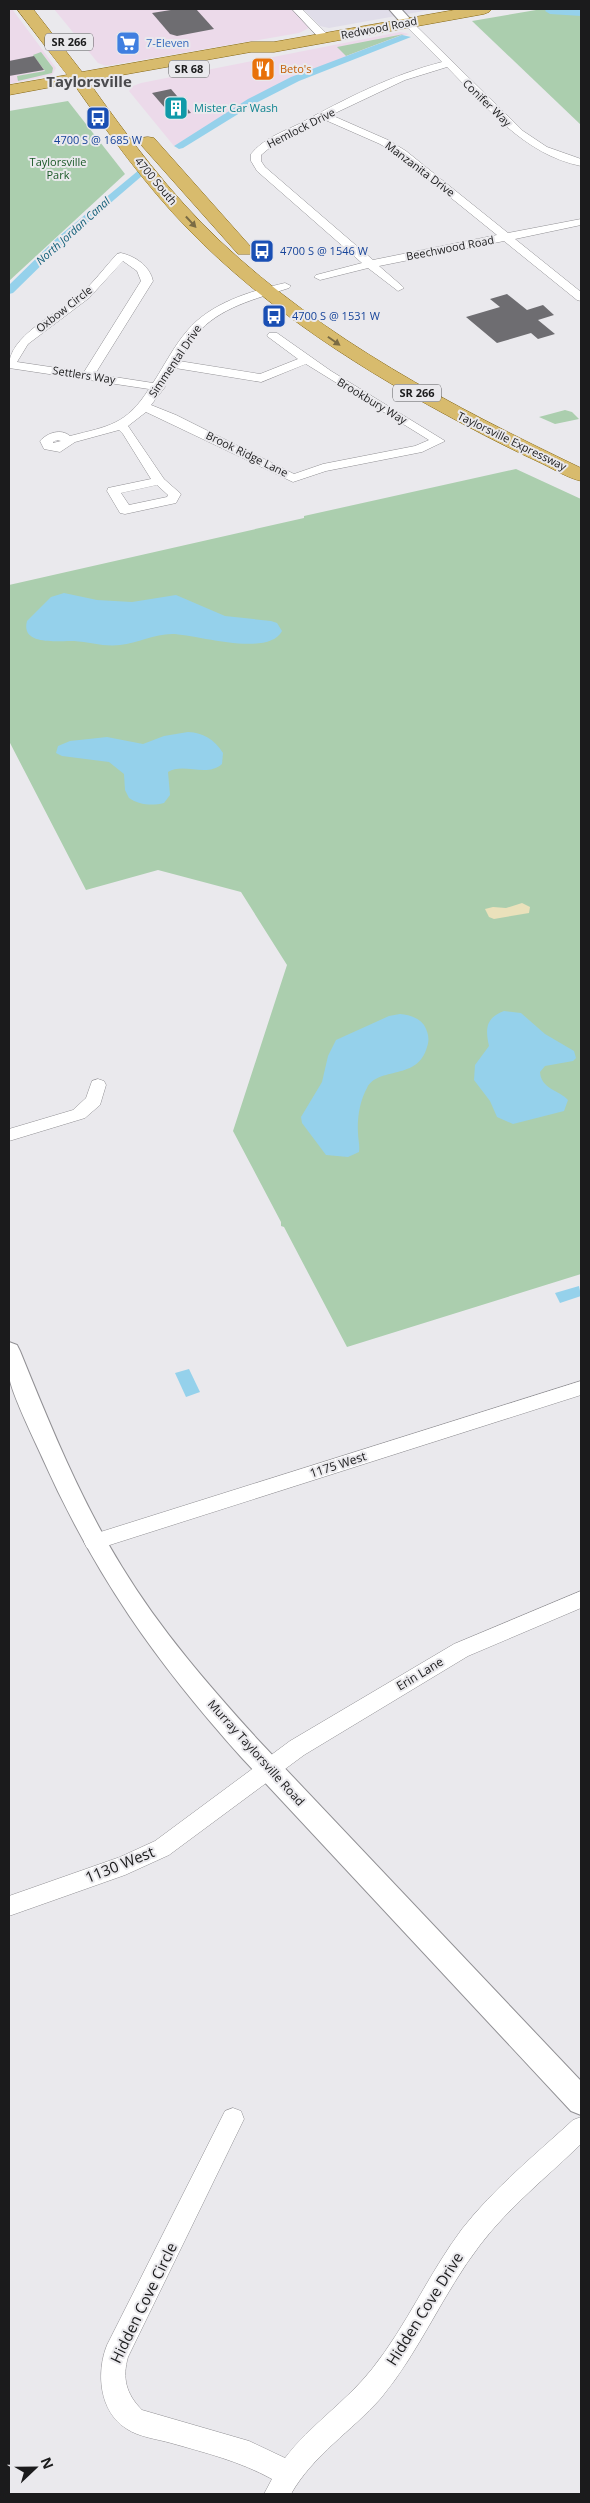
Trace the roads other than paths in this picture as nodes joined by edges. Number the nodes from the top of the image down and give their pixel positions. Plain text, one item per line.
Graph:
1 (25, 9) edge
2 (42, 9) edge
3 (297, 9) edge
4 (395, 9) edge
5 (484, 9) edge
6 (407, 22) junction
7 (325, 38) junction
8 (448, 64) junction
9 (80, 84) junction
10 (102, 84) junction
11 (9, 90) edge
12 (9, 101) edge
13 (324, 116) junction
14 (135, 127) dead end
15 (581, 163) edge
16 (581, 222) edge
17 (506, 237) junction
18 (371, 264) junction
19 (320, 277) dead end
20 (398, 288) dead end
21 (276, 289) junction
22 (580, 295) edge
23 (273, 336) dead end
24 (306, 360) junction
25 (9, 364) edge
26 (173, 364) junction
27 (88, 375) junction
28 (159, 386) junction
29 (144, 407) junction
30 (121, 426) junction
31 (69, 440) dead end
32 (439, 441) joint
33 (581, 455) edge
34 (581, 475) edge
35 (159, 481) dead end
36 (98, 1085) dead end
37 (9, 1135) edge
38 (9, 1351) edge
39 (581, 1388) edge
40 (94, 1542) junction
41 (581, 1599) edge
42 (269, 1768) junction
43 (9, 1906) edge
44 (581, 2101) edge
45 (233, 2119) dead end
46 (581, 2128) edge
47 (282, 2483) edge

1 - 9 main road, 4700 South / SR 266
2 - 10 main road, SR 266
3 - 7 street
4 - 6 street
5 - 6 main road, Redwood Road / SR 68
6 - 7 main road, Redwood Road / SR 68
6 - 8 street, Conifer Way
7 - 10 main road, Redwood Road / SR 68
8 - 13 street, Hemlock Drive
8 - 15 street, Conifer Way
9 - 10 main road, Redwood Road / SR 68
9 - 11 main road, Redwood Road / SR 68
9 - 12 main road, Redwood Road / SR 68
9 -> 21 main road, 4700 South / SR 266
13 - 17 street, Manzanita Drive
13 - 18 street, Hemlock Drive
14 - 21 main road, 4700 South / SR 266
16 - 17 street, Beechwood Road
17 - 18 street, Beechwood Road
17 - 22 street, Manzanita Drive
18 - 19 street, Beechwood Road
18 - 20 street, Hemlock Drive
21 - 26 street, Simmental Drive
21 - 33 main road, Taylorsville Expressway / SR 266
21 -> 34 main road, Taylorsville Expressway / SR 266
23 - 24 street, Brookbury Way
24 - 26 street
24 - 32 street, Brookbury Way
25 - 27 street, Settlers Way
25 - 27 street, Oxbow Circle
26 - 28 street, Simmental Drive
27 - 28 street, Settlers Way
28 - 29 street, Simmental Drive
29 - 30 street, Simmental Drive
29 - 32 street, Brook Ridge Lane
30 - 31 street, Simmental Drive
30 - 35 street
36 - 37 street
38 - 40 street, Murray Taylorsville Road
39 - 40 street, 1175 West
40 - 42 street, Murray Taylorsville Road
41 - 42 street, Erin Lane
42 - 43 street, 1130 West
42 - 44 street, Murray Taylorsville Road
45 - 47 street, Hidden Cove Circle
46 - 47 street, Hidden Cove Drive

